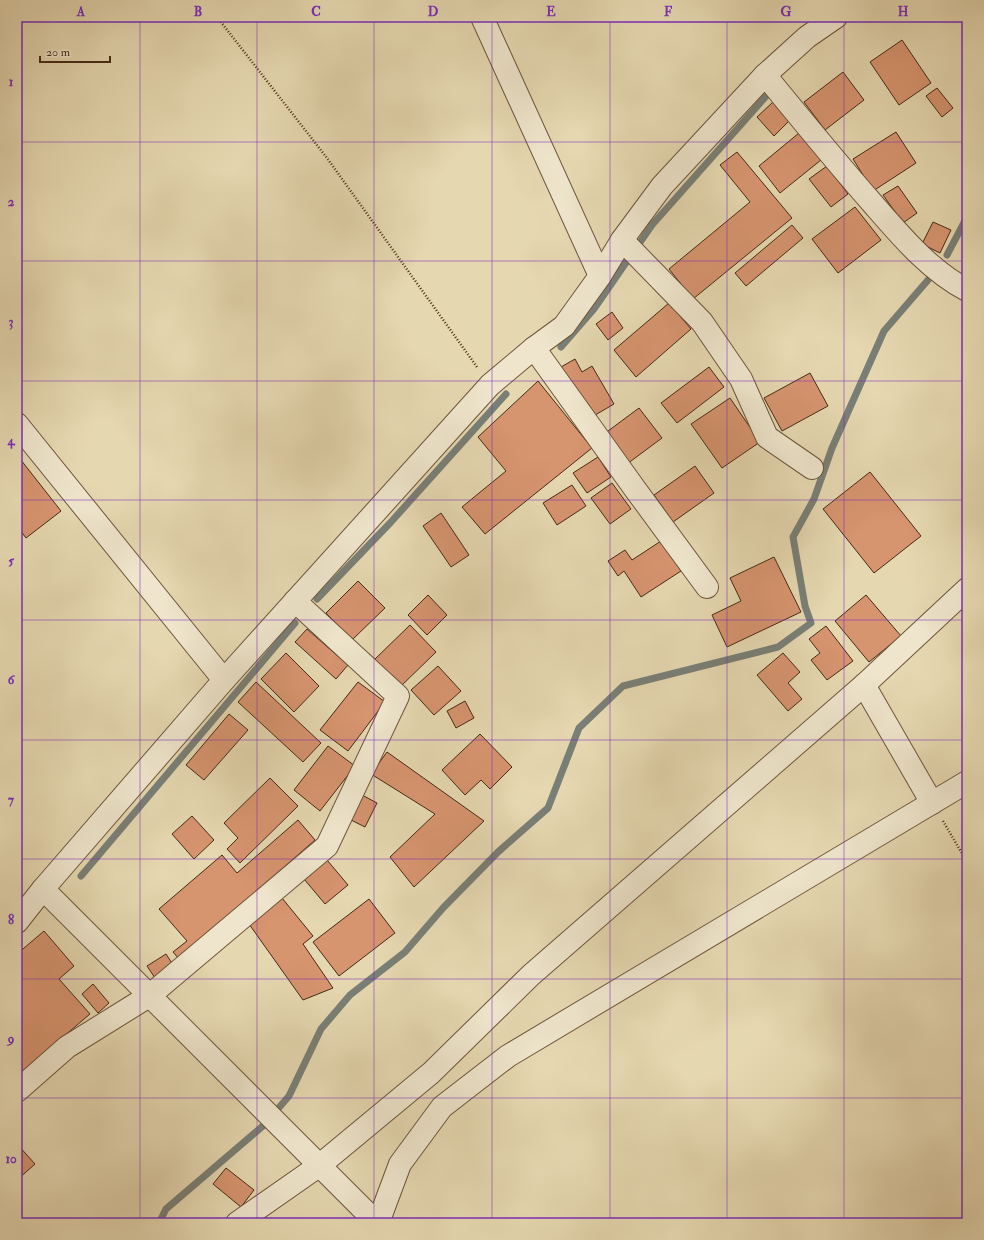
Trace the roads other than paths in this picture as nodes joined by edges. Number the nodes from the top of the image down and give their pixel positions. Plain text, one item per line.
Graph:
1 (482, 17) edge
2 (836, 17) edge
3 (766, 76) junction
4 (622, 240) junction
5 (600, 276) junction
6 (967, 290) edge
7 (534, 348) junction
8 (17, 424) edge
9 (812, 468) dead end
10 (707, 587) dead end
11 (967, 589) edge
12 (295, 601) junction
13 (224, 680) junction
14 (864, 685) junction
15 (967, 782) edge
16 (932, 803) junction
17 (43, 889) junction
18 (17, 922) edge
19 (149, 996) junction
20 (17, 1091) edge
21 (320, 1165) junction
22 (237, 1223) edge
23 (377, 1223) edge

1 - 5 street
2 - 3 street
3 - 4 street
3 - 6 street
4 - 5 street
4 - 9 street
5 - 7 street
7 - 10 street
7 - 12 street
8 - 13 street
11 - 14 street
12 - 13 street
12 - 19 street
13 - 17 street
14 - 16 street
14 - 21 street
15 - 16 street
16 - 23 street
17 - 18 street
17 - 19 street
19 - 20 street
19 - 21 street
21 - 22 street
21 - 23 street

